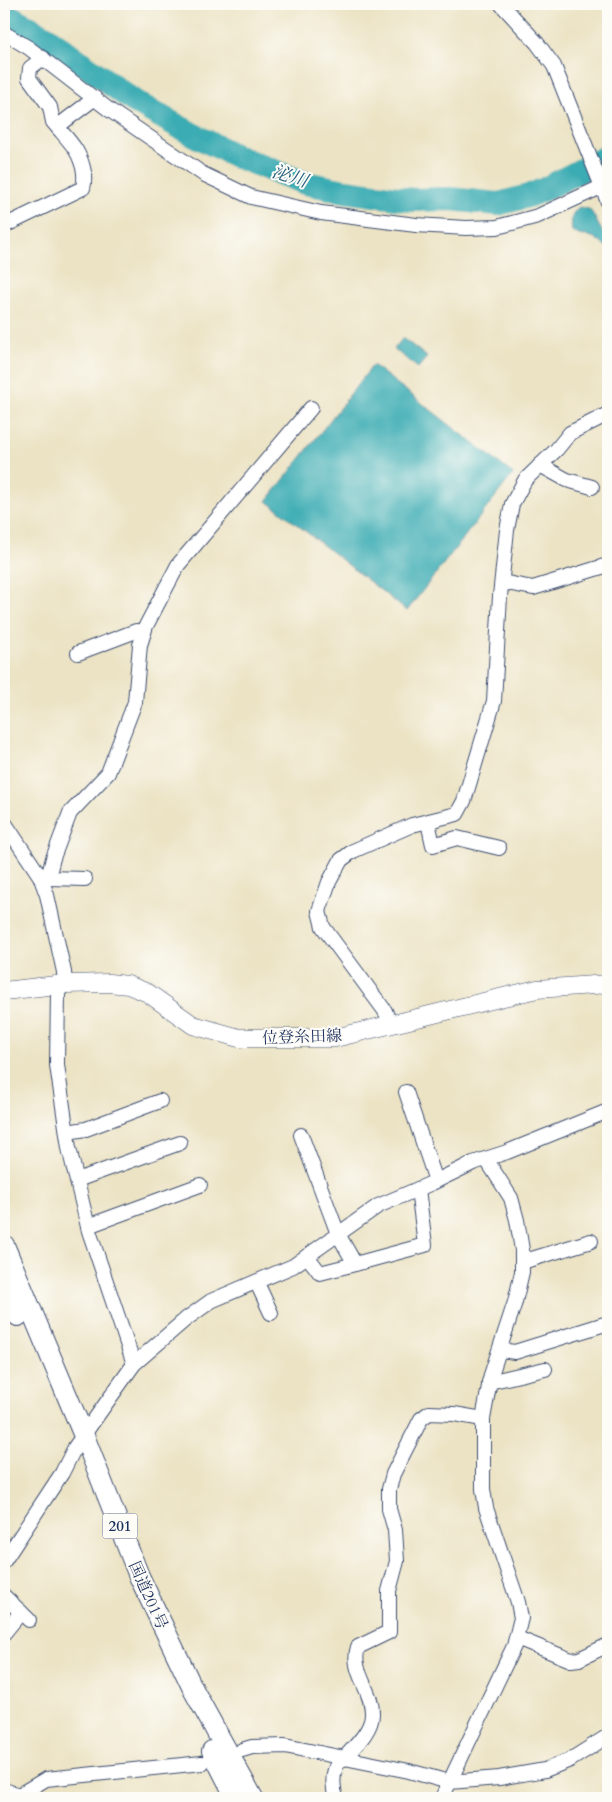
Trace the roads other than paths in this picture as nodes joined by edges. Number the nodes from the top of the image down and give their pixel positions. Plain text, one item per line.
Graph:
1 (501, 4) edge
2 (4, 32) edge
3 (43, 58) junction
4 (94, 98) junction
5 (59, 129) junction
6 (603, 183) edge
7 (608, 202) edge
8 (4, 226) edge
9 (311, 408) dead end
10 (608, 414) edge
11 (540, 465) junction
12 (592, 487) dead end
13 (608, 565) edge
14 (502, 582) junction
15 (144, 632) junction
16 (78, 653) dead end
17 (4, 822) edge
18 (428, 822) junction
19 (499, 848) dead end
20 (85, 879) dead end
21 (45, 880) junction
22 (65, 984) junction
23 (608, 984) edge
24 (4, 991) edge
25 (391, 1025) junction
26 (406, 1092) dead end
27 (160, 1101) dead end
28 (608, 1111) edge
29 (67, 1132) junction
30 (301, 1135) dead end
31 (180, 1143) dead end
32 (486, 1159) junction
33 (77, 1180) junction
34 (436, 1181) junction
35 (200, 1185) dead end
36 (418, 1189) junction
37 (88, 1226) junction
38 (338, 1234) junction
39 (591, 1241) dead end
40 (4, 1246) edge
41 (307, 1256) junction
42 (522, 1262) junction
43 (355, 1264) junction
44 (4, 1282) edge
45 (257, 1283) junction
46 (270, 1313) dead end
47 (608, 1323) edge
48 (500, 1350) junction
49 (134, 1364) junction
50 (544, 1369) dead end
51 (489, 1382) junction
52 (482, 1419) junction
53 (79, 1441) junction
54 (4, 1561) edge
55 (4, 1596) edge
56 (4, 1633) edge
57 (516, 1638) junction
58 (608, 1645) edge
59 (608, 1736) edge
60 (242, 1750) dead end
61 (344, 1758) junction
62 (202, 1763) dead end
63 (449, 1782) junction
64 (4, 1790) edge
65 (19, 1796) edge
66 (236, 1798) edge
67 (253, 1798) edge
68 (336, 1798) edge
69 (442, 1798) edge

1 - 6 street
2 - 3 street
3 - 4 street
3 - 5 street
4 - 5 street
4 - 6 street
5 - 8 street
6 - 7 street
9 - 15 street
10 - 11 street
11 - 12 street
11 - 14 street
13 - 14 street
14 - 18 street
15 - 16 street
15 - 21 street
17 - 21 street
18 - 19 street
18 - 25 street
20 - 21 street
21 - 22 street
22 - 24 main road, 位登糸田線
22 - 25 main road, 位登糸田線
22 - 29 street
23 - 25 main road, 位登糸田線
26 - 34 street
27 - 29 street
28 - 32 street
29 - 33 street
30 - 38 street
31 - 33 street
32 - 34 street
32 - 42 street
33 - 37 street
34 - 36 street
35 - 37 street
36 - 38 street
36 - 43 street
37 - 49 street
38 - 41 street
38 - 43 street
39 - 42 street
40 - 53 highway, 国道201号 / 201
41 - 43 street
41 - 45 street
42 - 48 street
44 - 53 highway, 国道201号 / 201
45 - 46 street
45 - 49 street
47 - 48 street
48 - 51 street
49 - 53 street
50 - 51 street
51 - 52 street
52 - 57 street
52 - 61 street
53 - 54 street
53 - 66 highway, 国道201号 / 201
53 - 67 highway, 国道201号 / 201
55 - 56 street
57 - 58 street
57 - 63 street
59 - 63 street
60 - 61 street
61 - 63 street
61 - 68 street
62 - 65 street
63 - 69 street
64 - 65 street

